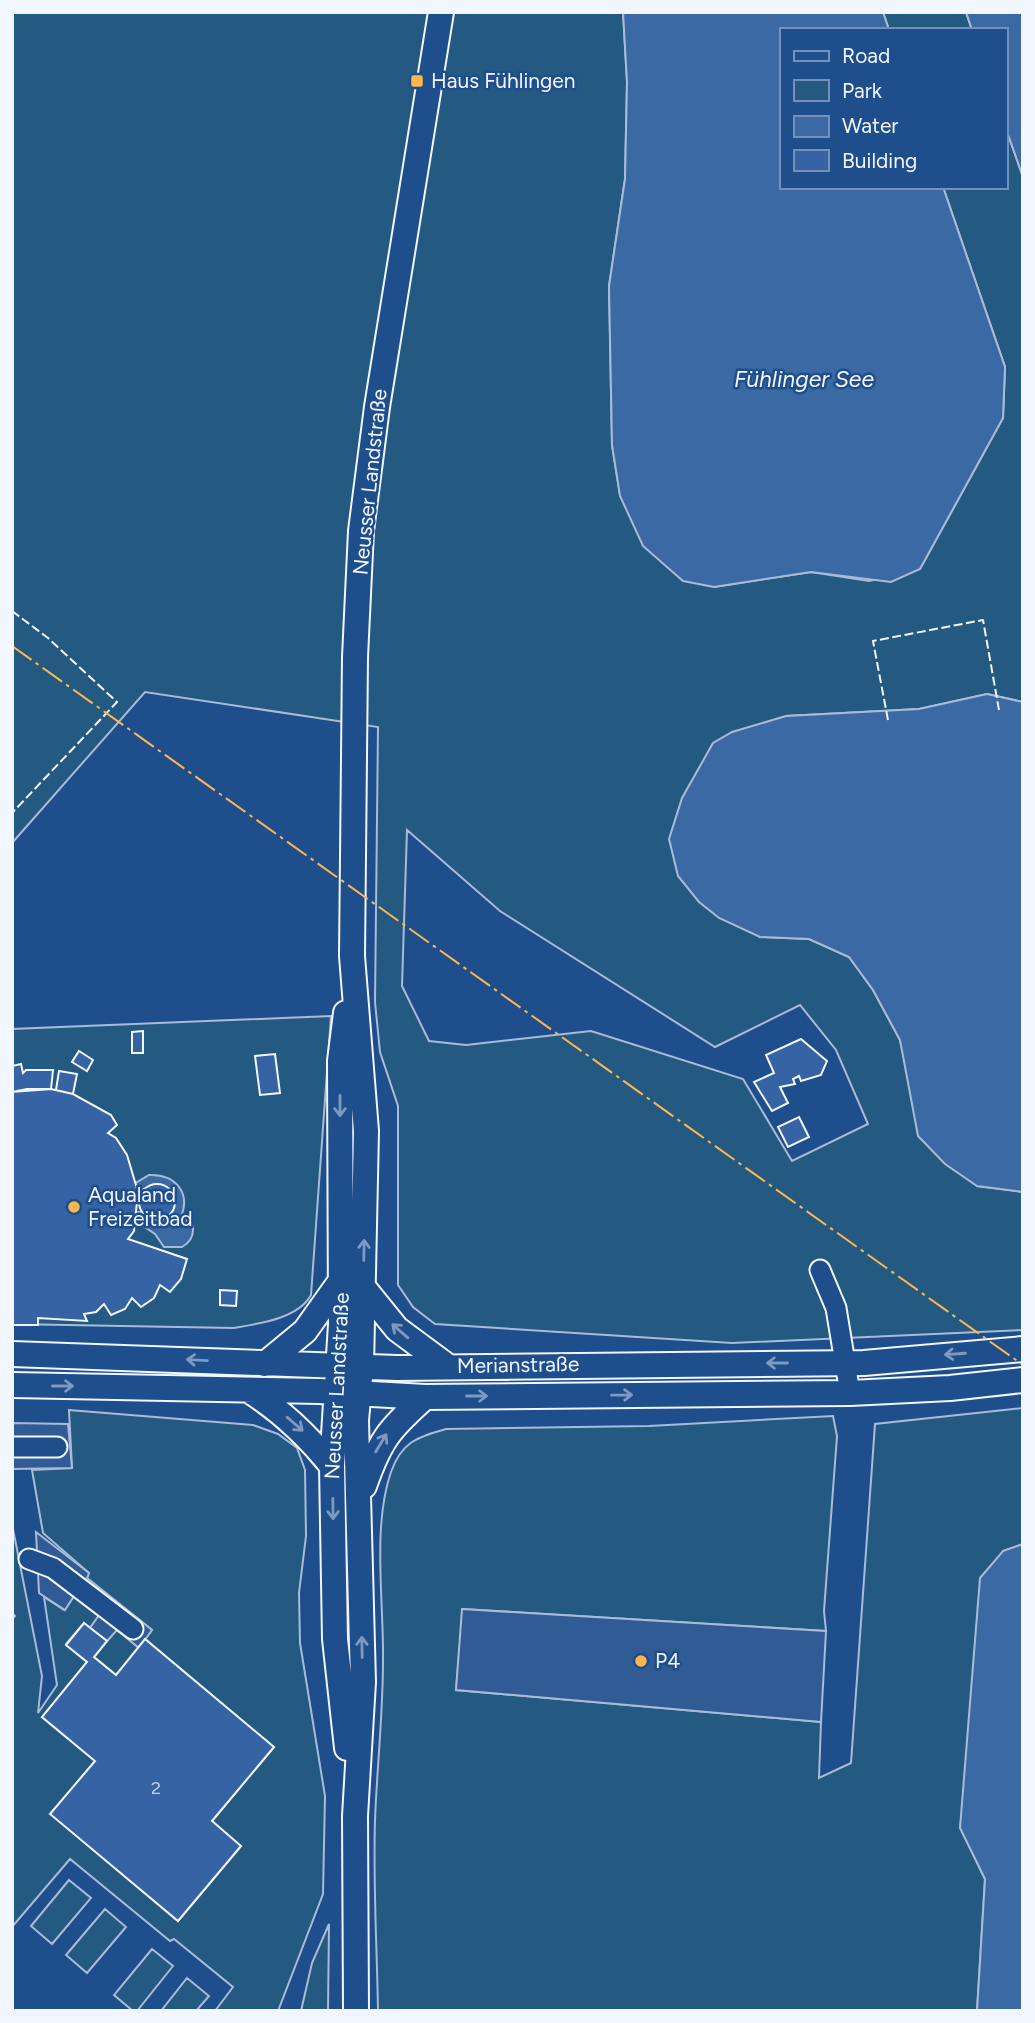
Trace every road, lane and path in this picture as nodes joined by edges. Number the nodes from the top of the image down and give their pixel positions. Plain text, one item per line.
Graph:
1 (441, 12) edge
2 (820, 1270) dead end
3 (352, 1283) junction
4 (1023, 1349) edge
5 (12, 1354) edge
6 (846, 1362) junction
7 (265, 1364) junction
8 (447, 1366) junction
9 (351, 1367) junction
10 (1023, 1380) edge
11 (12, 1385) edge
12 (249, 1390) junction
13 (349, 1393) junction
14 (849, 1393) junction
15 (425, 1396) junction
16 (12, 1447) edge
17 (57, 1447) dead end
18 (332, 1466) junction
19 (358, 1504) junction
20 (29, 1559) dead end
21 (133, 1629) dead end
22 (355, 1816) junction
23 (356, 2011) edge

1 - 3 main road, Neusser Landstraße
2 - 6 lane
3 - 7 main road
8 -> 3 main road
3 - 9 main road, Neusser Landstraße
4 -> 6 main road, Merianstraße
7 -> 5 main road, Merianstraße
6 -> 8 main road, Merianstraße
6 - 14 lane
7 - 9 main road, Merianstraße
8 - 9 main road, Merianstraße
9 - 13 main road, Neusser Landstraße
10 - 14 main road, Merianstraße
11 -> 12 main road, Merianstraße
12 - 13 main road, Merianstraße
12 -> 18 main road
13 - 15 main road, Merianstraße
13 - 18 main road, Neusser Landstraße
13 - 19 main road, Neusser Landstraße
15 -> 14 main road, Merianstraße
19 -> 15 main road
16 - 17 lane
18 -> 22 main road, Neusser Landstraße
22 -> 19 main road, Neusser Landstraße
20 - 21 lane
22 - 23 main road, Neusser Landstraße

